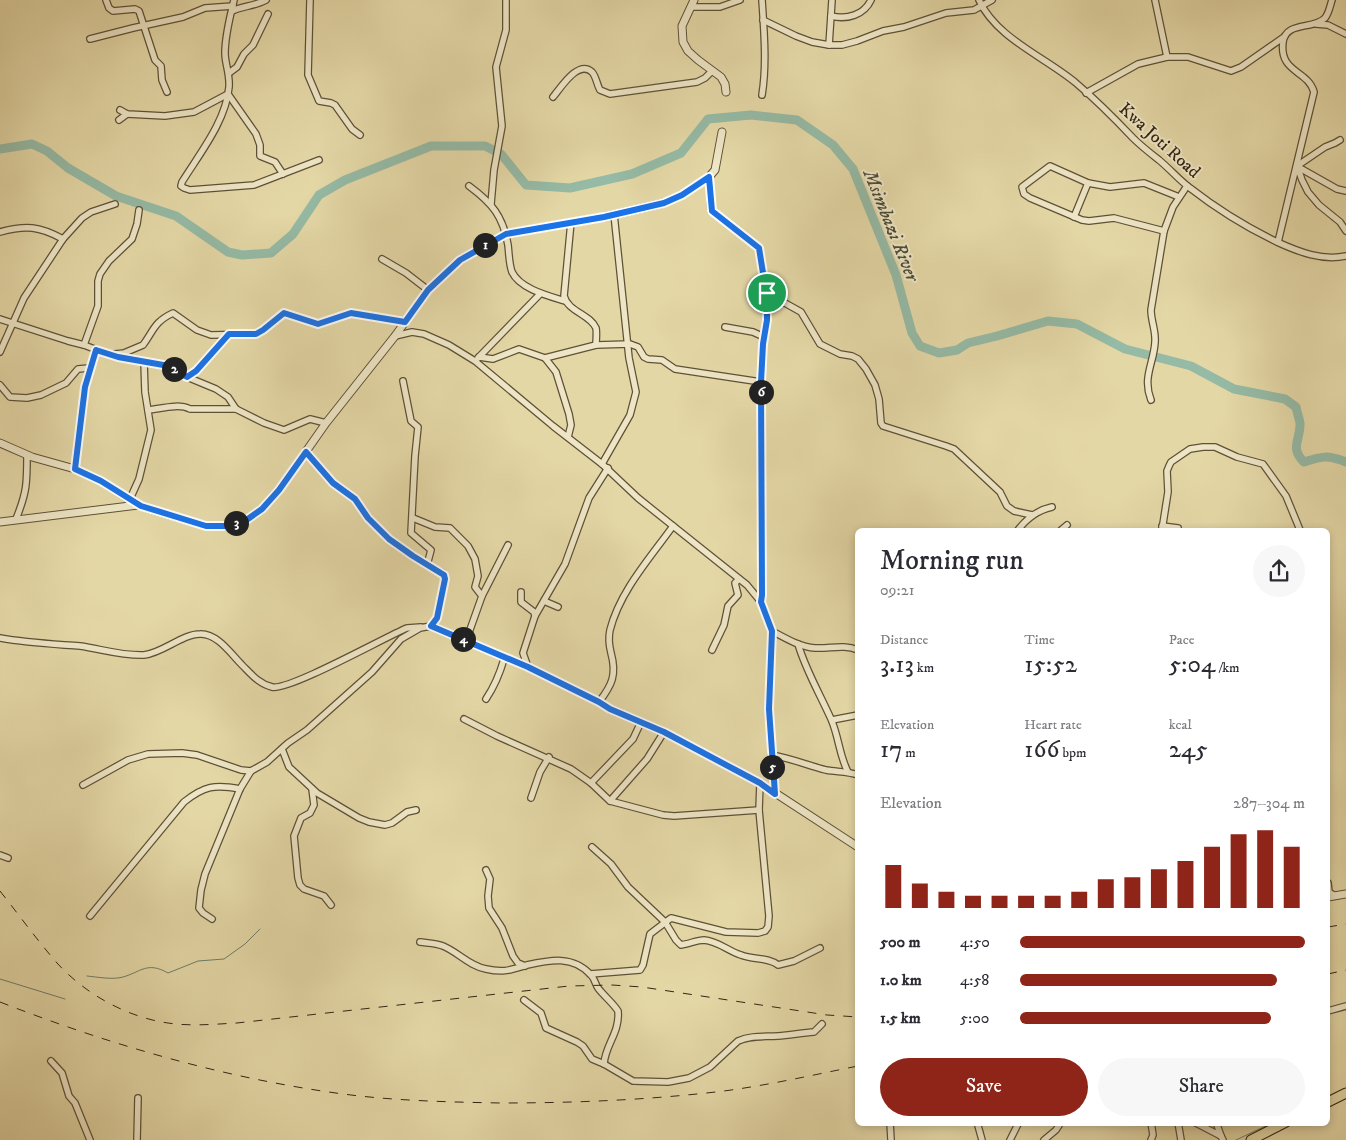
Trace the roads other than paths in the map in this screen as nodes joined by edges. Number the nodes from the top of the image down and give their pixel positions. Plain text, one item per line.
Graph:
1 (106, 0) edge
2 (266, 0) edge
3 (310, 0) edge
4 (506, 0) edge
5 (740, 0) edge
6 (762, 0) edge
7 (832, 0) edge
8 (871, 0) edge
9 (979, 0) edge
10 (992, 0) edge
11 (1155, 0) edge
12 (1332, 0) edge
13 (692, 3) edge
14 (233, 6) edge
15 (982, 7) junction
16 (268, 14) dead end
17 (831, 16) junction
18 (763, 20) junction
19 (1312, 24) junction
20 (144, 25) junction
21 (1346, 34) edge
22 (1284, 37) junction
23 (90, 39) dead end
24 (829, 45) junction
25 (1167, 57) junction
26 (712, 71) junction
27 (229, 73) junction
28 (167, 92) dead end
29 (726, 92) dead end
30 (1086, 93) junction
31 (228, 94) junction
32 (762, 95) dead end
33 (553, 98) dead end
34 (120, 110) dead end
35 (127, 114) junction
36 (119, 120) dead end
37 (722, 132) dead end
38 (360, 135) dead end
39 (1340, 140) dead end
40 (319, 160) dead end
41 (1297, 166) junction
42 (283, 174) junction
43 (709, 177) junction
44 (1088, 183) junction
45 (469, 186) dead end
46 (1187, 186) junction
47 (1346, 191) edge
48 (1179, 197) junction
49 (115, 204) dead end
50 (491, 204) junction
51 (139, 210) dead end
52 (614, 214) junction
53 (1074, 217) junction
54 (571, 222) junction
55 (1164, 231) junction
56 (1346, 231) edge
57 (0, 232) edge
58 (506, 234) junction
59 (63, 239) junction
60 (1278, 242) junction
61 (1346, 256) edge
62 (382, 259) dead end
63 (428, 290) junction
64 (767, 293) junction
65 (540, 294) junction
66 (565, 300) junction
67 (0, 319) edge
68 (405, 322) junction
69 (12, 323) junction
70 (724, 327) dead end
71 (229, 334) junction
72 (395, 336) junction
73 (764, 337) junction
74 (627, 344) junction
75 (84, 345) junction
76 (596, 345) junction
77 (96, 350) junction
78 (0, 352) edge
79 (110, 355) junction
80 (545, 358) junction
81 (477, 359) junction
82 (144, 362) junction
83 (89, 368) junction
84 (187, 377) junction
85 (403, 381) dead end
86 (761, 382) junction
87 (0, 385) edge
88 (1151, 400) dead end
89 (236, 409) junction
90 (148, 410) junction
91 (326, 423) junction
92 (568, 437) junction
93 (0, 443) edge
94 (306, 452) junction
95 (27, 455) junction
96 (602, 464) junction
97 (608, 468) junction
98 (75, 469) junction
99 (130, 499) junction
100 (138, 505) junction
101 (1052, 507) dead end
102 (1032, 515) junction
103 (413, 518) junction
104 (16, 520) junction
105 (0, 522) edge
106 (1068, 525) dead end
107 (673, 526) junction
108 (1020, 528) edge
109 (1064, 528) edge
110 (1162, 528) edge
111 (1178, 528) dead end
112 (1299, 528) edge
113 (508, 545) dead end
114 (427, 565) junction
115 (739, 579) junction
116 (521, 592) dead end
117 (482, 596) junction
118 (544, 602) junction
119 (761, 602) junction
120 (558, 607) dead end
121 (536, 616) junction
122 (428, 626) junction
123 (772, 631) junction
124 (0, 638) edge
125 (466, 641) junction
126 (798, 644) junction
127 (855, 649) edge
128 (712, 650) dead end
129 (501, 655) junction
130 (528, 667) junction
131 (486, 699) dead end
132 (599, 702) junction
133 (855, 715) edge
134 (464, 719) dead end
135 (832, 720) junction
136 (641, 722) junction
137 (664, 732) junction
138 (282, 749) junction
139 (771, 755) junction
140 (549, 758) junction
141 (251, 771) junction
142 (848, 772) junction
143 (855, 774) edge
144 (591, 783) junction
145 (760, 783) junction
146 (83, 785) dead end
147 (311, 787) junction
148 (240, 789) junction
149 (775, 794) junction
150 (531, 798) dead end
151 (610, 801) junction
152 (416, 810) dead end
153 (759, 810) junction
154 (855, 845) edge
155 (592, 847) dead end
156 (0, 855) edge
157 (8, 858) dead end
158 (486, 870) dead end
159 (1330, 894) edge
160 (1346, 894) edge
161 (331, 904) dead end
162 (90, 916) dead end
163 (212, 918) dead end
164 (665, 922) junction
165 (420, 942) dead end
166 (820, 948) dead end
167 (525, 966) junction
168 (590, 974) junction
169 (524, 1000) dead end
170 (1346, 1006) edge
171 (1330, 1010) edge
172 (822, 1024) dead end
173 (51, 1061) dead end
174 (604, 1064) junction
175 (1346, 1093) edge
176 (138, 1098) dead end
177 (1330, 1101) edge
178 (890, 1126) edge
179 (978, 1126) edge
180 (1017, 1126) edge
181 (1059, 1126) edge
182 (1152, 1126) edge
183 (1179, 1126) edge
184 (1201, 1126) edge
185 (1218, 1126) edge
186 (1278, 1126) edge
187 (1222, 1138) edge
188 (90, 1140) edge
189 (137, 1140) edge
190 (891, 1140) edge
191 (982, 1140) edge
192 (1011, 1140) edge
193 (1044, 1140) edge
194 (1152, 1140) edge
195 (1181, 1140) edge
196 (1251, 1140) edge

1 - 20 street
2 - 14 street
3 - 38 street
4 - 50 street
5 - 13 street
6 - 18 street
7 - 17 street
8 - 17 street
9 - 15 street, Kwa Joti Road
10 - 15 street
11 - 25 street
12 - 19 street
13 - 26 street
14 - 20 street
14 - 27 street
15 - 24 street
15 - 30 street, Kwa Joti Road
16 - 27 street
17 - 24 street
18 - 24 street
18 - 32 street
19 - 21 street
19 - 22 street
20 - 23 street
20 - 28 street
22 - 25 street
22 - 41 street
25 - 30 street
26 - 29 street
26 - 33 street
27 - 31 street
30 - 46 street, Kwa Joti Road
31 - 35 street
31 - 42 street
31 - 42 street
34 - 35 street
35 - 36 street
37 - 43 street
39 - 41 street
40 - 42 street
41 - 47 street
41 - 56 street
41 - 60 street
43 - 52 street
43 - 64 street
44 - 48 street
44 - 53 street
44 - 53 street
45 - 50 street
46 - 48 street
46 - 60 street, Kwa Joti Road
48 - 55 street
49 - 59 street
50 - 58 street
51 - 75 street
52 - 54 street
52 - 74 street
53 - 55 street
54 - 58 street
54 - 66 street
55 - 88 street
57 - 59 street
58 - 63 street
58 - 65 street
59 - 69 street
60 - 61 street, Kwa Joti Road
62 - 63 street
63 - 68 street
64 - 73 street
64 - 102 street
65 - 66 street
65 - 81 street
66 - 76 street
67 - 69 street
68 - 71 street
68 - 72 street
69 - 75 street
69 - 78 street
70 - 73 street
71 - 79 street
71 - 84 street
72 - 81 street
72 - 91 street
73 - 86 street
74 - 76 street
74 - 86 street
74 - 96 street
75 - 77 street
76 - 80 street
77 - 79 street
77 - 83 street
79 - 82 street
80 - 81 street
80 - 92 street
81 - 92 street
82 - 84 street
82 - 90 street
83 - 87 street
83 - 98 street
84 - 89 street
85 - 103 street
86 - 119 street
89 - 90 street
89 - 91 street
90 - 99 street
91 - 94 street
92 - 96 street
93 - 95 street
94 - 100 street
94 - 114 street
95 - 98 street
95 - 104 street
96 - 97 street
97 - 107 street
97 - 118 street
98 - 99 street
99 - 100 street
100 - 104 street
101 - 102 street
102 - 108 street
103 - 114 street
103 - 117 street
104 - 105 street
106 - 109 street
107 - 115 street
107 - 132 street
110 - 111 street
110 - 112 street
113 - 117 street
114 - 122 street
115 - 119 street
115 - 128 street
116 - 121 street
117 - 125 street
118 - 120 street
118 - 121 street
119 - 123 street
121 - 130 street
122 - 124 street
122 - 125 street
122 - 138 street
123 - 126 street
123 - 139 street
125 - 129 street
126 - 127 street
126 - 135 street
129 - 130 street
129 - 131 street
130 - 132 street
132 - 136 street
133 - 135 street
134 - 140 street
135 - 142 street
136 - 137 street
136 - 144 street
137 - 145 street
137 - 151 street
138 - 141 street
138 - 147 street
139 - 142 street
139 - 149 street
140 - 144 street
140 - 150 street
141 - 146 street
141 - 148 street
142 - 143 street
144 - 151 street
145 - 149 street
145 - 153 street
147 - 152 street
147 - 161 street
148 - 162 street
148 - 163 street
149 - 154 street
151 - 153 street
153 - 164 street
155 - 164 street
156 - 157 street
158 - 167 street
159 - 160 street
164 - 166 street
164 - 168 street
165 - 167 street
167 - 168 street
168 - 174 street
169 - 174 street
170 - 171 street
172 - 174 street
173 - 188 street
175 - 177 main road
176 - 189 street
178 - 190 street
179 - 191 street
180 - 192 street
181 - 193 street
182 - 194 street
183 - 195 street
184 - 187 street
185 - 187 street
186 - 196 main road

